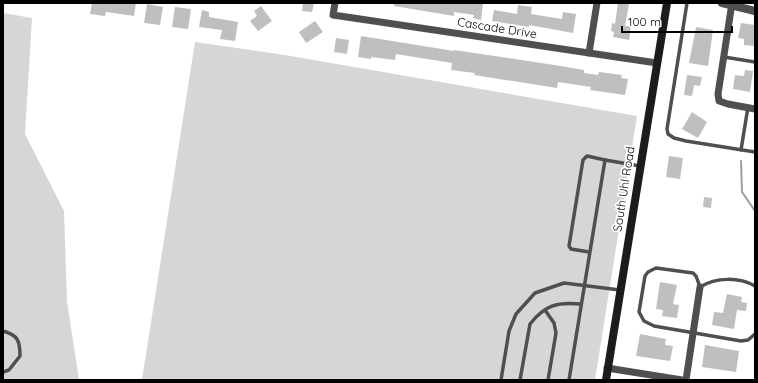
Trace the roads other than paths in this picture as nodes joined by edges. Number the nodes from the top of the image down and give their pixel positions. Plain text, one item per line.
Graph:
1 (335, 3) edge
2 (597, 3) edge
3 (667, 3) edge
4 (687, 3) edge
5 (722, 3) edge
6 (732, 4) edge
7 (755, 11) edge
8 (589, 53) junction
9 (724, 57) junction
10 (755, 62) edge
11 (657, 63) junction
12 (752, 108) edge
13 (741, 150) junction
14 (755, 152) edge
15 (605, 160) junction
16 (640, 166) junction
17 (589, 252) junction
18 (583, 285) junction
19 (755, 286) edge
20 (700, 287) junction
21 (620, 290) junction
22 (580, 304) junction
23 (545, 310) junction
24 (3, 331) edge
25 (693, 333) junction
26 (755, 334) edge
27 (608, 368) junction
28 (3, 372) edge
29 (501, 380) edge
30 (520, 380) edge
31 (548, 380) edge
32 (568, 380) edge
33 (606, 380) edge
34 (682, 380) edge
35 (686, 380) edge

1 - 8 street, Cascade Drive
2 - 8 street
3 - 11 main road, South Uhl Road
4 - 13 lane
5 - 6 street
6 - 7 street
6 - 9 street
8 - 11 street, Cascade Drive
9 - 10 lane
9 - 12 street
11 - 16 main road, South Uhl Road
12 - 13 lane
13 - 14 lane
15 - 16 lane
15 - 17 lane
15 - 17 lane
16 - 21 main road, South Uhl Road
17 - 18 lane
18 - 21 lane
18 - 22 lane
18 - 29 lane
19 - 20 lane
20 - 25 street
20 - 25 lane
21 - 27 main road, South Uhl Road
22 - 23 lane
22 - 32 lane
23 - 30 lane
23 - 31 lane
24 - 28 lane
25 - 26 lane
25 - 35 street
27 - 33 main road, South Uhl Road
27 - 34 street

